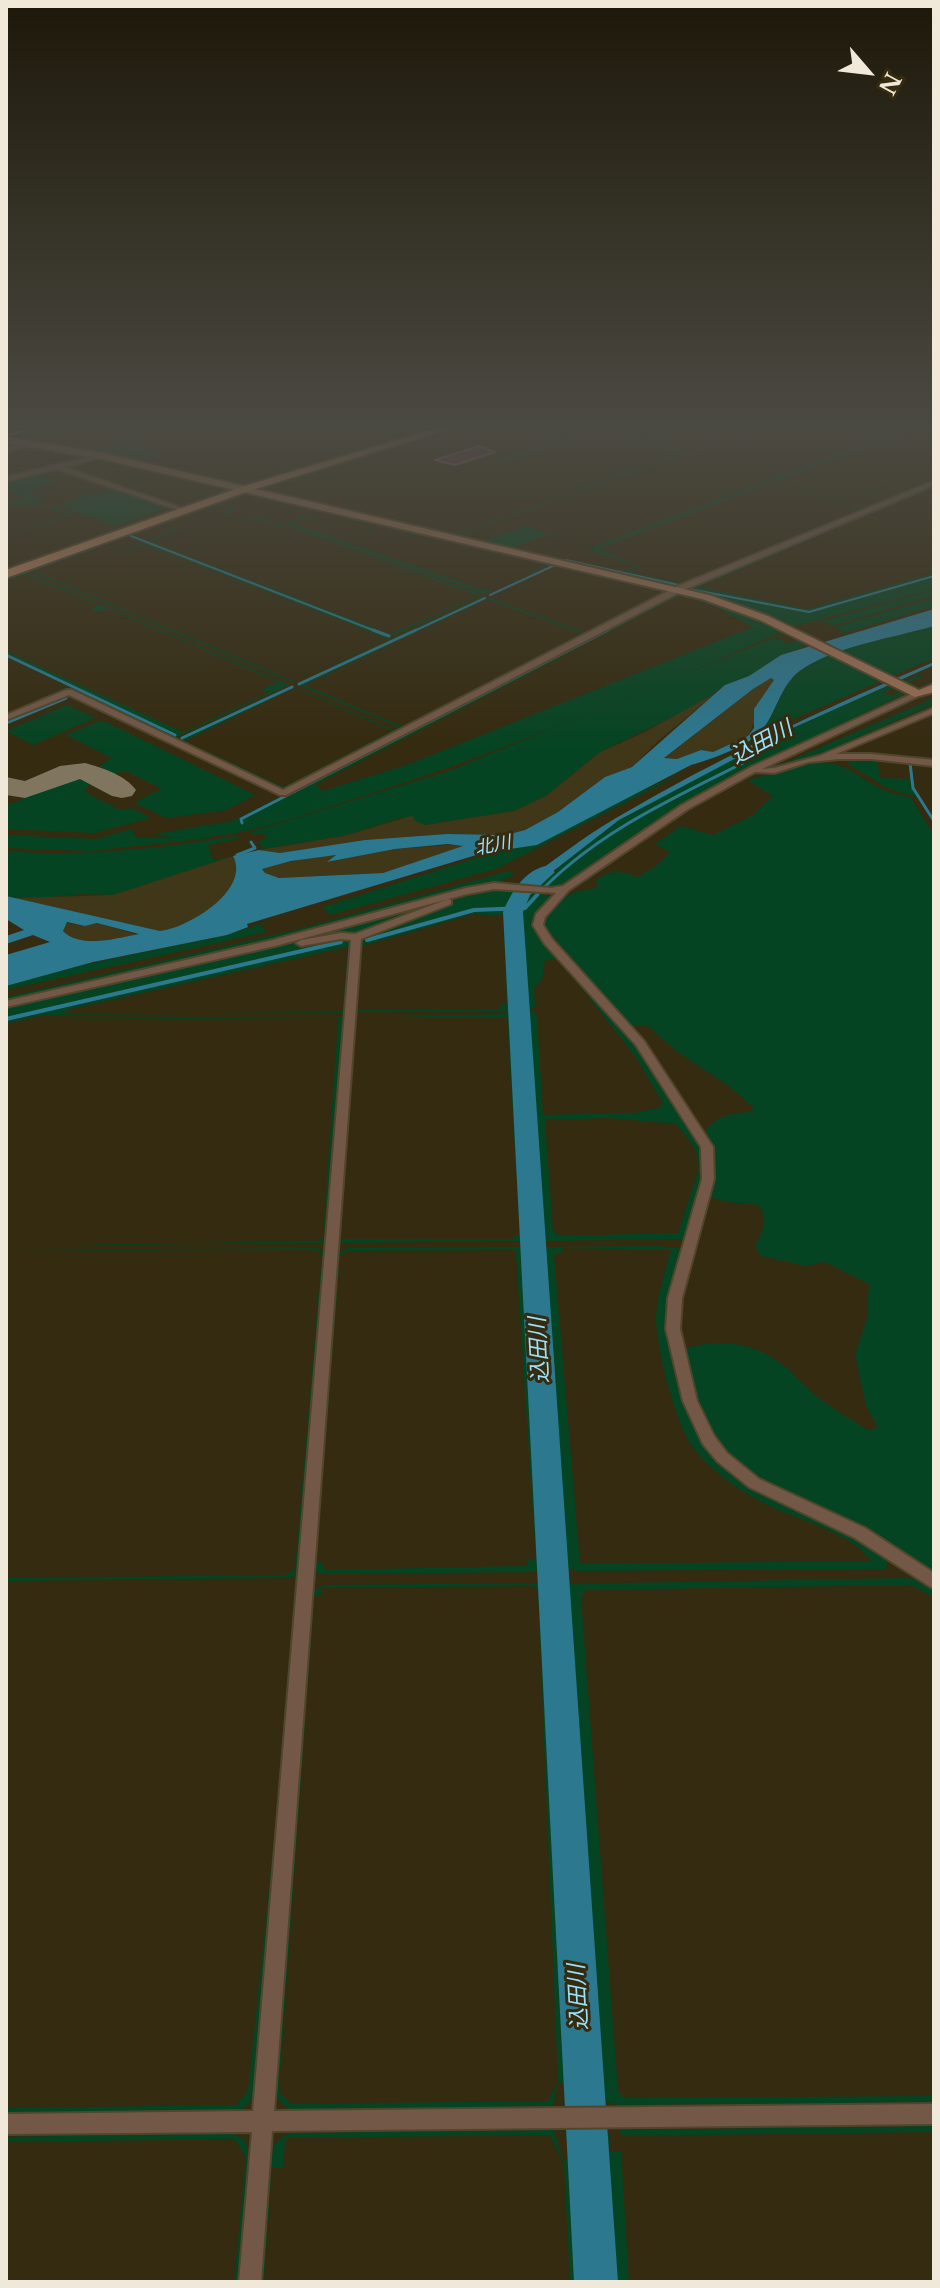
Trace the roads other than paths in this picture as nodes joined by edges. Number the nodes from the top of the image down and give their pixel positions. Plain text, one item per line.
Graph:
1 (115, 535) edge
2 (439, 535) edge
3 (811, 535) edge
4 (6, 574) edge
5 (677, 591) junction
6 (934, 688) edge
7 (914, 692) junction
8 (934, 710) edge
9 (6, 718) edge
10 (816, 759) junction
11 (934, 763) edge
12 (754, 769) junction
13 (566, 888) junction
14 (466, 891) junction
15 (356, 937) junction
16 (275, 943) junction
17 (6, 1004) edge
18 (934, 1582) edge
19 (934, 2114) edge
20 (263, 2120) junction
21 (6, 2124) edge
22 (250, 2282) edge

1 - 4 main road
2 - 5 main road
3 - 5 street
5 - 7 main road
5 - 9 street
6 - 7 main road
7 - 12 street
8 - 10 street
10 - 11 street
10 - 12 street
12 - 13 street
13 - 14 street
13 - 18 street
14 - 15 street
14 - 16 street
15 - 16 street
15 - 20 street
16 - 17 street
19 - 20 street
20 - 21 street
20 - 22 street

